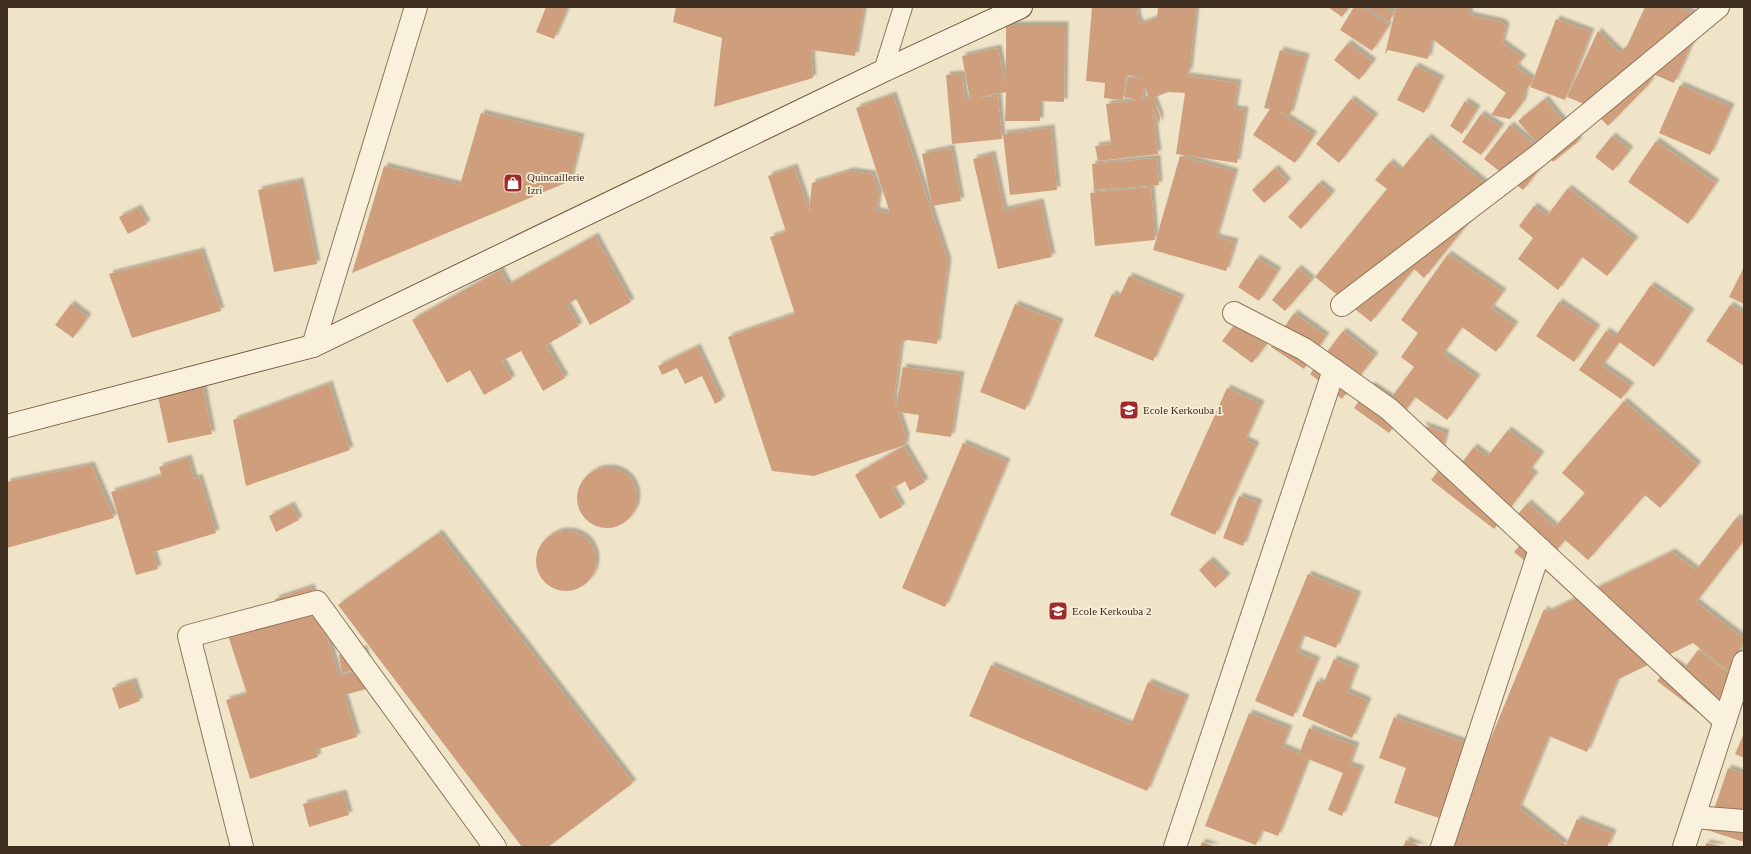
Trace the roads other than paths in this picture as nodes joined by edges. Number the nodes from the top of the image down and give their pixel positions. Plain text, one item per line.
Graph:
1 (416, 7) edge
2 (903, 7) edge
3 (1022, 7) edge
4 (1718, 7) edge
5 (883, 71) junction
6 (1342, 305) dead end
7 (1234, 312) dead end
8 (314, 346) junction
9 (1334, 370) junction
10 (7, 426) edge
11 (1540, 549) junction
12 (1744, 662) edge
13 (1725, 721) junction
14 (1694, 817) junction
15 (1744, 821) edge
16 (242, 847) edge
17 (495, 847) edge
18 (1175, 847) edge
19 (1442, 847) edge
20 (1684, 847) edge

1 - 8 street
2 - 5 lane
3 - 5 street
4 - 6 street
5 - 8 street
7 - 9 street
8 - 10 street
9 - 11 street
9 - 18 street
11 - 13 street
11 - 19 street
12 - 13 street
13 - 14 street
14 - 15 street
14 - 20 street
16 - 17 street

